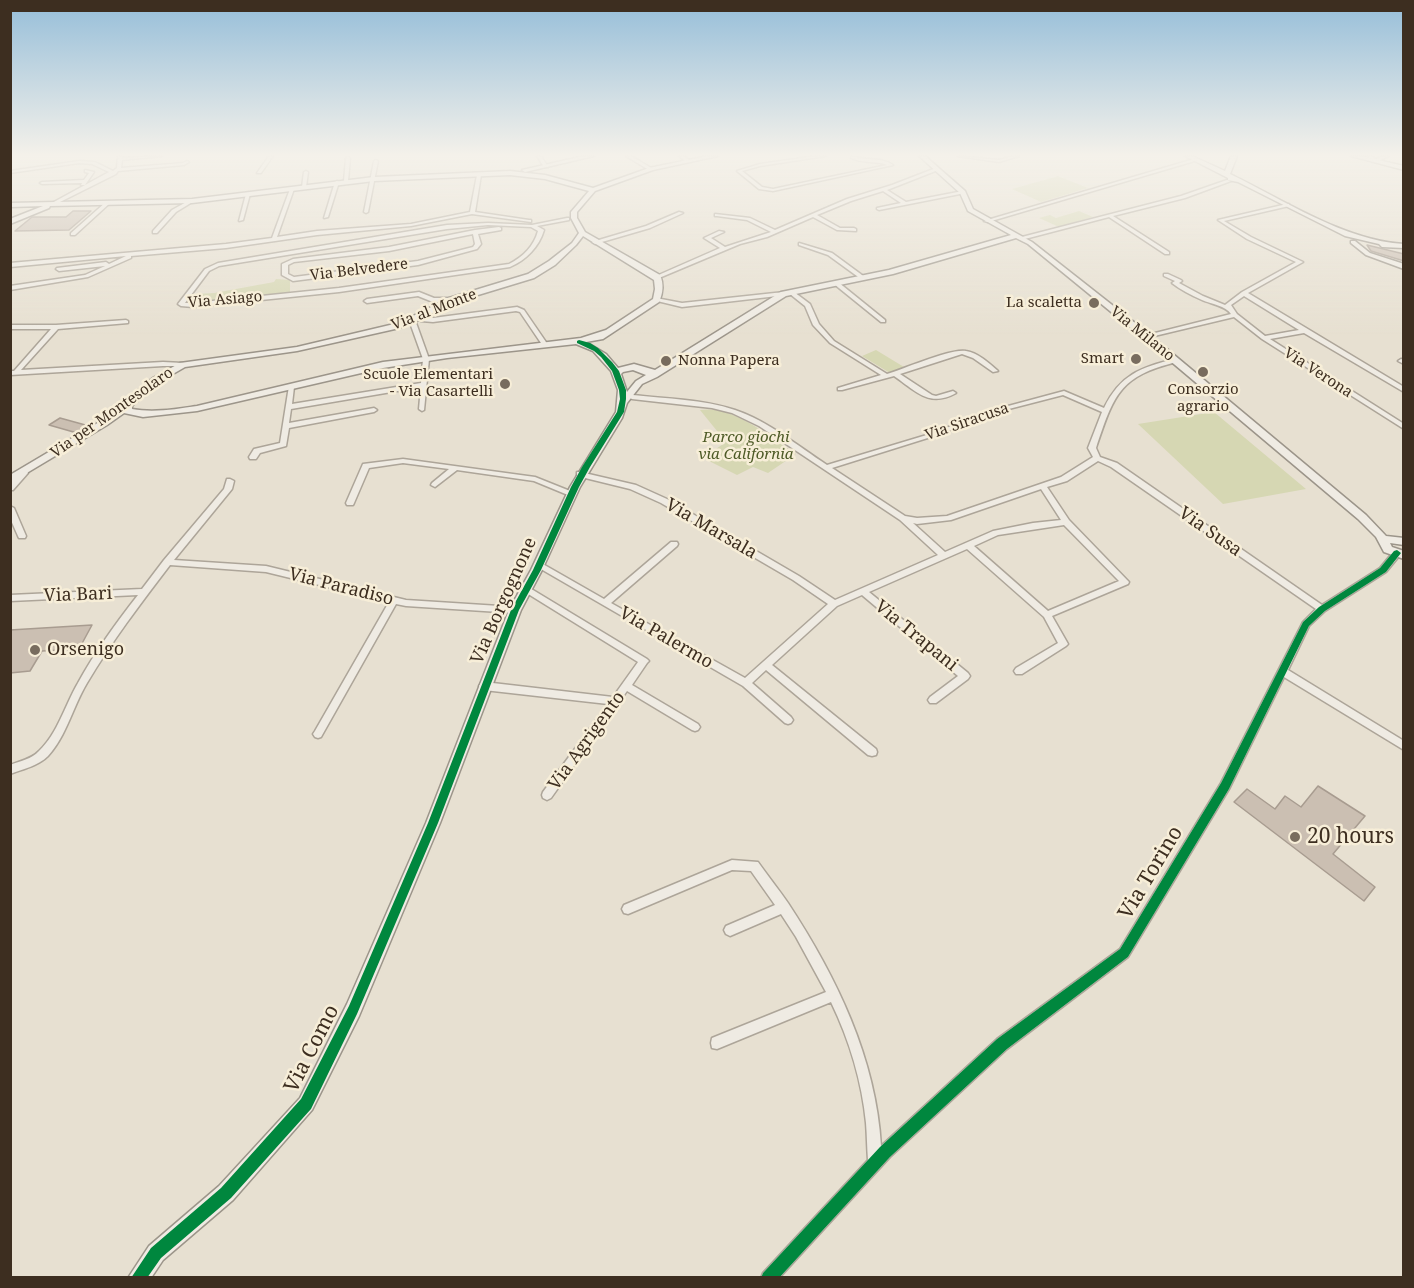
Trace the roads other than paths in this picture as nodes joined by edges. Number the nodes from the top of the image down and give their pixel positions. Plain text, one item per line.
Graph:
1 (24, 216) edge
2 (93, 216) edge
3 (169, 216) edge
4 (242, 216) edge
5 (282, 216) edge
6 (454, 216) edge
7 (495, 216) edge
8 (674, 216) edge
9 (725, 216) edge
10 (811, 216) edge
11 (815, 216) edge
12 (979, 216) edge
13 (1003, 216) edge
14 (1110, 216) joint
15 (1237, 216) edge
16 (1309, 216) edge
17 (570, 218) junction
18 (241, 219) dead end
19 (986, 221) junction
20 (10, 222) edge
21 (520, 226) junction
22 (532, 226) junction
23 (854, 231) dead end
24 (155, 232) dead end
25 (476, 232) junction
26 (722, 232) dead end
27 (775, 232) junction
28 (73, 234) dead end
29 (582, 236) junction
30 (1019, 237) junction
31 (274, 239) junction
32 (595, 242) junction
33 (1359, 242) junction
34 (801, 244) dead end
35 (1404, 246) edge
36 (725, 249) junction
37 (1167, 253) dead end
38 (137, 254) junction
39 (1371, 255) junction
40 (112, 264) junction
41 (10, 265) edge
42 (1404, 267) edge
43 (59, 269) dead end
44 (1166, 275) dead end
45 (657, 277) junction
46 (863, 278) junction
47 (836, 283) junction
48 (10, 288) edge
49 (788, 293) junction
50 (1244, 293) junction
51 (452, 300) junction
52 (656, 300) junction
53 (367, 301) dead end
54 (1229, 308) junction
55 (1235, 315) junction
56 (421, 316) junction
57 (412, 320) junction
58 (883, 321) dead end
59 (126, 322) dead end
60 (10, 327) edge
61 (56, 327) junction
62 (1305, 331) junction
63 (605, 332) junction
64 (1146, 336) junction
65 (1264, 338) junction
66 (579, 342) junction
67 (545, 345) junction
68 (596, 349) junction
69 (426, 359) junction
70 (607, 360) junction
71 (1175, 361) junction
72 (163, 364) junction
73 (183, 364) junction
74 (628, 367) junction
75 (994, 371) dead end
76 (13, 372) edge
77 (897, 374) junction
78 (160, 376) junction
79 (618, 376) junction
80 (643, 376) junction
81 (886, 376) junction
82 (424, 384) junction
83 (291, 387) junction
84 (840, 389) dead end
85 (1404, 390) edge
86 (952, 393) dead end
87 (629, 397) junction
88 (289, 407) junction
89 (130, 409) junction
90 (422, 409) dead end
91 (374, 410) dead end
92 (1105, 411) junction
93 (286, 426) junction
94 (1404, 427) edge
95 (253, 457) dead end
96 (1097, 458) junction
97 (455, 468) junction
98 (827, 468) junction
99 (24, 473) junction
100 (580, 474) junction
101 (10, 480) edge
102 (230, 481) dead end
103 (435, 485) dead end
104 (1043, 486) junction
105 (10, 488) edge
106 (571, 493) junction
107 (350, 503) dead end
108 (10, 508) edge
109 (1362, 517) junction
110 (903, 518) junction
111 (1066, 522) junction
112 (22, 537) dead end
113 (1401, 541) edge
114 (674, 544) dead end
115 (1385, 544) junction
116 (968, 545) junction
117 (943, 555) junction
118 (1402, 555) edge
119 (167, 562) junction
120 (538, 565) junction
121 (1387, 566) junction
122 (528, 590) junction
123 (145, 592) junction
124 (863, 592) junction
125 (10, 598) edge
126 (394, 600) junction
127 (605, 603) junction
128 (834, 604) junction
129 (1322, 609) junction
130 (515, 610) junction
131 (1047, 615) junction
132 (766, 664) junction
133 (1019, 671) dead end
134 (1283, 672) junction
135 (746, 683) junction
136 (484, 686) junction
137 (626, 686) junction
138 (933, 700) dead end
139 (615, 701) junction
140 (788, 720) dead end
141 (695, 728) dead end
142 (318, 734) dead end
143 (1404, 746) edge
144 (872, 752) dead end
145 (10, 770) edge
146 (547, 795) dead end
147 (433, 823) joint
148 (784, 907) junction
149 (628, 909) dead end
150 (730, 930) dead end
151 (834, 995) junction
152 (717, 1043) dead end
153 (880, 1157) junction
154 (138, 1278) edge
155 (768, 1278) edge

1 - 20 street
2 - 28 street
3 - 24 street
4 - 18 street
5 - 31 street
6 - 31 street
7 - 17 street
8 - 32 street
9 - 27 street
10 - 27 street
11 - 23 street
12 - 19 street, Via Milano
13 - 19 street
14 - 30 street
14 - 37 street
15 - 50 street
16 - 33 street
17 - 22 street
17 - 29 street
19 - 30 street, Via Milano
21 - 22 street, Via Asiago
21 - 22 street, Via Asiago
21 - 25 street, Via Belvedere
25 - 25 street, Via Belvedere
26 - 36 street
27 - 36 street
29 - 32 street
29 - 51 street, Via al Monte
30 - 46 street
30 - 64 street, Via Milano
31 - 38 street
32 - 45 street
33 - 35 street
33 - 39 street
33 - 39 street
34 - 46 street
36 - 45 street
38 - 40 street
38 - 41 street
39 - 42 street
40 - 43 street
40 - 48 street
44 - 54 street
45 - 52 street
46 - 47 street
47 - 49 street
47 - 58 street
49 - 52 street
49 - 80 street
49 - 81 street
50 - 54 street
50 - 62 street
51 - 53 street
51 - 56 street, Via al Monte
52 - 63 street
54 - 55 street, Via Verona
55 - 64 street
55 - 65 street, Via Verona
56 - 57 street, Via al Monte
56 - 67 street
57 - 69 street
57 - 73 street, Via al Monte
59 - 61 street
60 - 61 street
61 - 76 street
62 - 65 street
62 - 85 street
63 - 66 street
63 - 68 street
64 - 71 street, Via Milano
65 - 94 street, Via Verona
66 - 67 street
66 - 68 street
67 - 69 street
68 - 70 street
69 - 82 street
69 - 83 street
70 - 74 street
70 - 79 street
71 - 92 street
71 - 109 street, Via Milano
72 - 73 street
72 - 76 street
72 - 78 street
73 - 78 street, Via per Montesolaro
74 - 79 street
74 - 80 street
75 - 77 street
77 - 81 street
77 - 86 street
78 - 89 street, Via per Montesolaro
79 - 80 street
79 - 87 street
80 - 87 street, Via Borgognone
81 - 84 street
82 - 88 street
82 - 90 street
83 - 88 street
83 - 89 street
87 - 98 street
87 - 100 street, Via Borgognone
88 - 93 street
89 - 99 street, Via per Montesolaro
91 - 93 street
92 - 96 street
92 - 98 street, Via Siracusa
93 - 95 street
96 - 104 street
96 - 129 street, Via Susa
97 - 103 street
97 - 106 street
97 - 107 street
98 - 110 street
99 - 101 street, Via per Montesolaro
99 - 105 street
100 - 106 street, Via Borgognone
100 - 128 street, Via Marsala
102 - 119 street
104 - 110 street
104 - 111 street
106 - 120 street, Via Borgognone
108 - 112 street
109 - 113 street, Via Milano
109 - 115 street, Via Milano
110 - 117 street
111 - 116 street
111 - 131 street
113 - 115 street
114 - 127 street
115 - 118 street, Via Milano
115 - 121 street
116 - 117 street
116 - 131 street
117 - 124 street
118 - 121 street, Via Torino
119 - 123 street
119 - 126 street, Via Paradiso
120 - 122 street, Via Borgognone
120 - 127 street, Via Palermo
121 - 129 street, Via Torino
122 - 130 street, Via Borgognone
122 - 137 street, Via Agrigento
123 - 125 street, Via Bari
123 - 145 street
124 - 128 street
124 - 138 street, Via Trapani
126 - 130 street, Via Paradiso
126 - 142 street
127 - 135 street, Via Palermo
128 - 132 street
129 - 134 street, Via Torino
130 - 136 street, Via Borgognone
131 - 133 street
132 - 135 street
132 - 144 street
134 - 143 street
134 - 153 street, Via Torino
135 - 140 street, Via Palermo
136 - 139 street, Via Borgognone
136 - 147 street, Via Borgognone
137 - 139 street, Via Agrigento
137 - 141 street, Via Agrigento
139 - 146 street, Via Agrigento
147 - 154 street, Via Como
148 - 149 street
148 - 150 street
148 - 151 street
151 - 152 street
151 - 153 street
153 - 155 street, Via Torino

